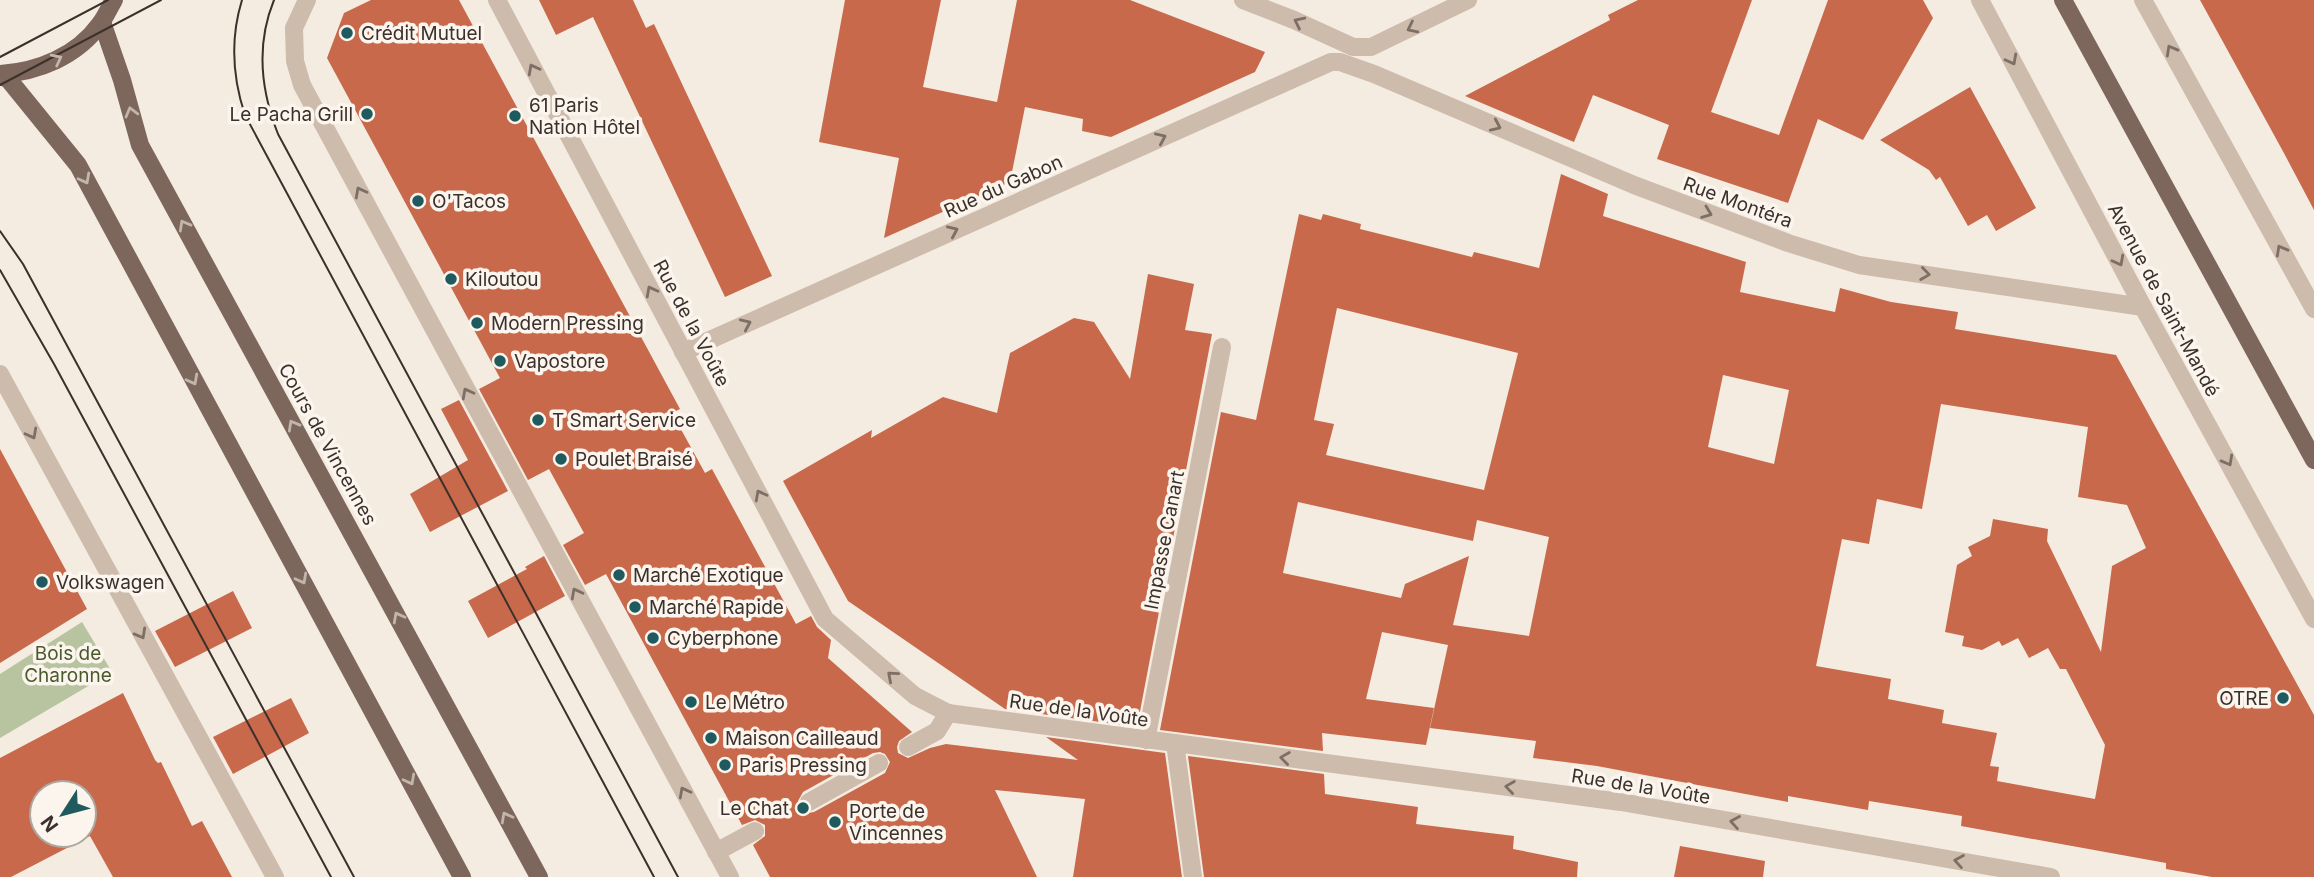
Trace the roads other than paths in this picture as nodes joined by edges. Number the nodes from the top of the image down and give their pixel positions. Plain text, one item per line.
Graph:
1 (307, 0) edge
2 (497, 0) edge
3 (1243, 0) edge
4 (1468, 0) edge
5 (1980, 0) edge
6 (2063, 0) edge
7 (2143, 0) edge
8 (107, 8) edge
9 (1340, 62) joint
10 (0, 74) edge
11 (2143, 307) junction
12 (2314, 309) edge
13 (1222, 347) dead end
14 (683, 352) junction
15 (0, 374) edge
16 (2314, 460) edge
17 (2314, 619) edge
18 (948, 713) junction
19 (1146, 740) junction
20 (1175, 743) junction
21 (908, 747) dead end
22 (879, 763) dead end
23 (809, 802) dead end
24 (755, 831) dead end
25 (716, 852) junction
26 (275, 877) edge
27 (462, 877) edge
28 (539, 877) edge
29 (730, 877) edge
30 (1193, 877) edge
31 (2051, 877) edge

25 -> 1 street
14 -> 2 street, Rue de la Voûte
4 -> 3 street
5 -> 11 street, Avenue de Saint-Mandé
6 - 16 main road
12 -> 7 street
10 -> 8 main road
28 -> 8 main road, Cours de Vincennes
9 -> 11 street, Rue Montéra
14 -> 9 street, Rue du Gabon
10 -> 27 main road
11 -> 17 street, Avenue de Saint-Mandé
13 - 19 street, Impasse Canart
18 -> 14 street, Rue de la Voûte
15 -> 26 street
18 - 19 street, Rue de la Voûte
18 - 21 street
19 - 20 street, Rue de la Voûte
20 - 30 street
31 -> 20 street, Rue de la Voûte
22 - 23 street
24 - 25 street
25 - 29 street

